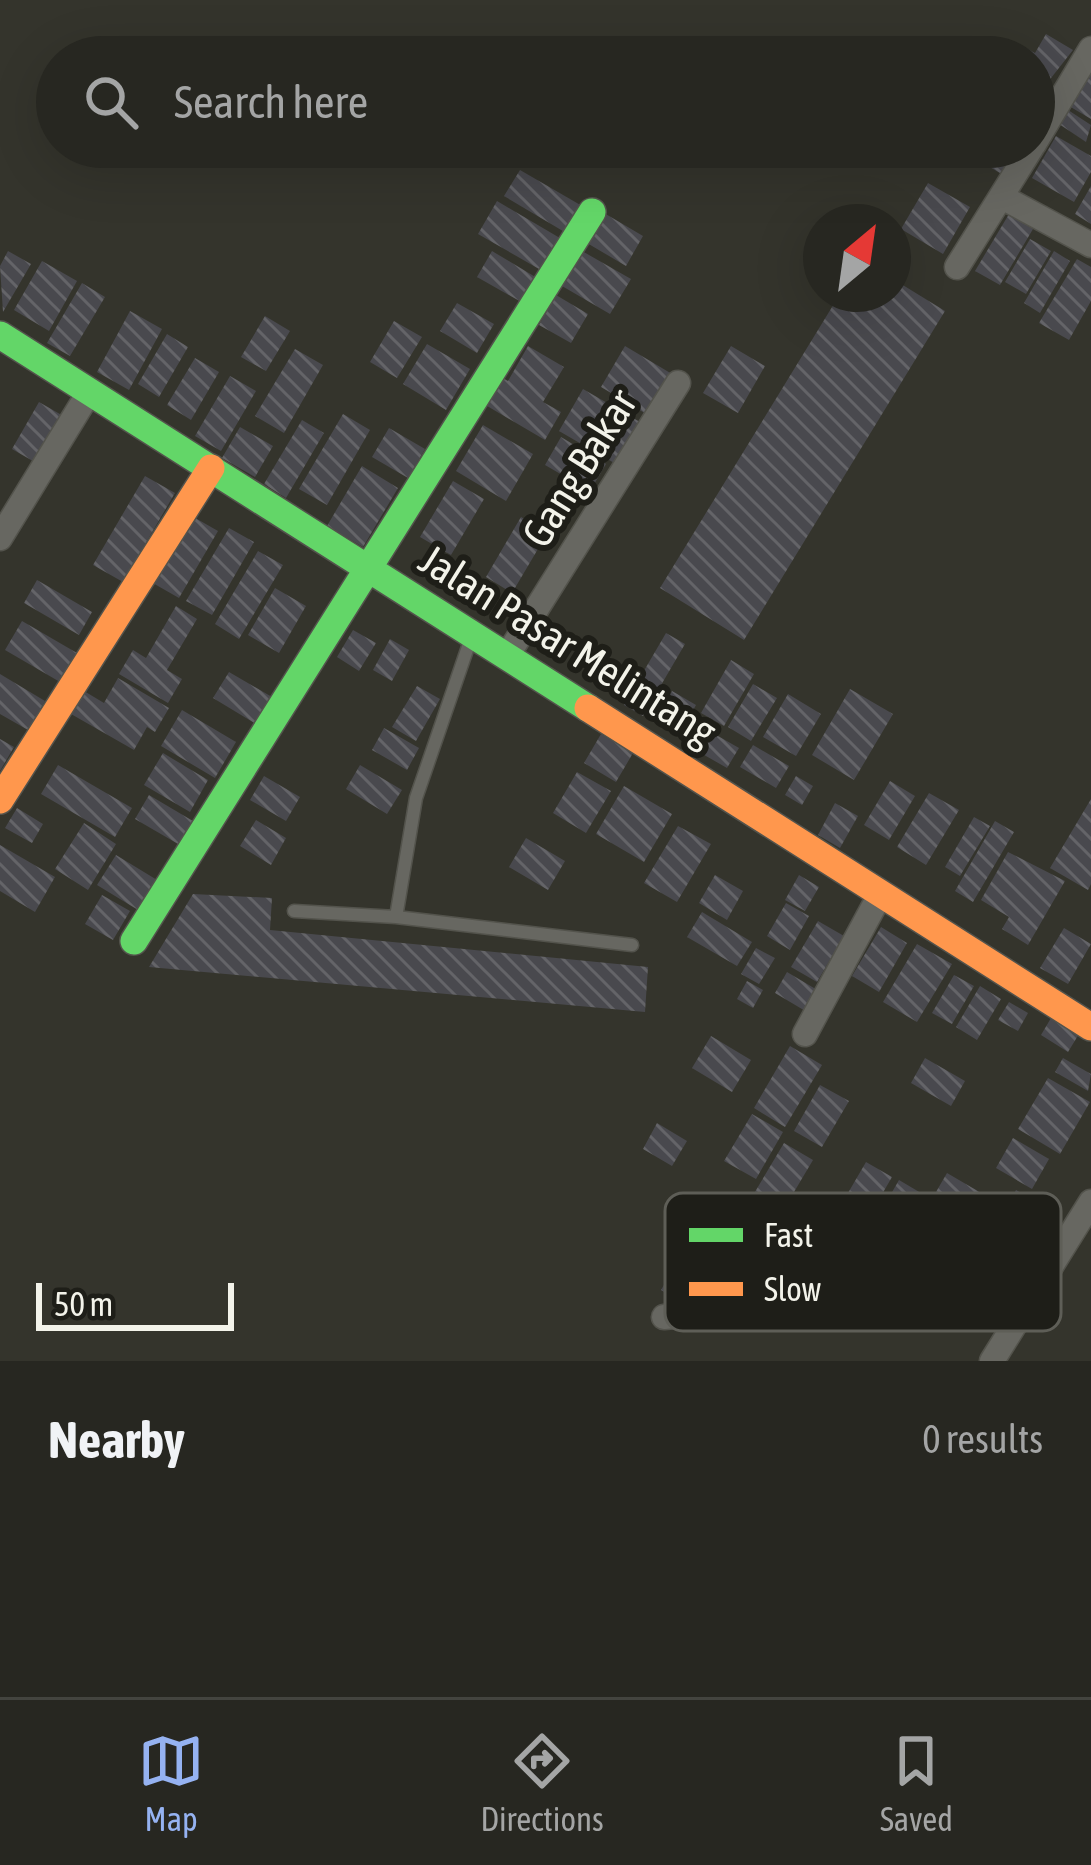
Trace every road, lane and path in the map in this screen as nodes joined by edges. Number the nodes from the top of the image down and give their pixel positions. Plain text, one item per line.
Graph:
1 (1091, 49) edge
2 (1055, 109) edge
3 (1019, 168) edge
4 (1002, 197) junction
5 (592, 212) dead end
6 (1091, 245) edge
7 (957, 267) dead end
8 (0, 335) edge
9 (678, 383) dead end
10 (90, 392) junction
11 (211, 468) junction
12 (0, 538) edge
13 (365, 566) junction
14 (473, 634) junction
15 (507, 656) junction
16 (0, 800) edge
17 (881, 893) junction
18 (294, 911) dead end
19 (396, 917) junction
20 (134, 940) dead end
21 (632, 945) dead end
22 (1091, 1027) edge
23 (805, 1034) dead end
24 (1091, 1202) edge
25 (1061, 1250) edge
26 (1011, 1331) edge
27 (992, 1361) edge

1 - 2 street
3 - 4 street
4 - 6 street
4 - 7 street
5 - 13 street
8 - 10 street, Jalan Pasar Melintang
9 - 15 street, Gang Bakar
10 - 11 street, Jalan Pasar Melintang
10 - 12 street
11 - 13 street, Jalan Pasar Melintang
11 - 16 street
13 - 14 street, Jalan Pasar Melintang
13 - 20 street
14 - 15 street, Jalan Pasar Melintang
14 - 19 lane
15 - 17 street, Jalan Pasar Melintang
17 - 22 street, Jalan Pasar Melintang
17 - 23 street
18 - 19 lane
19 - 21 lane
24 - 25 street
26 - 27 street

